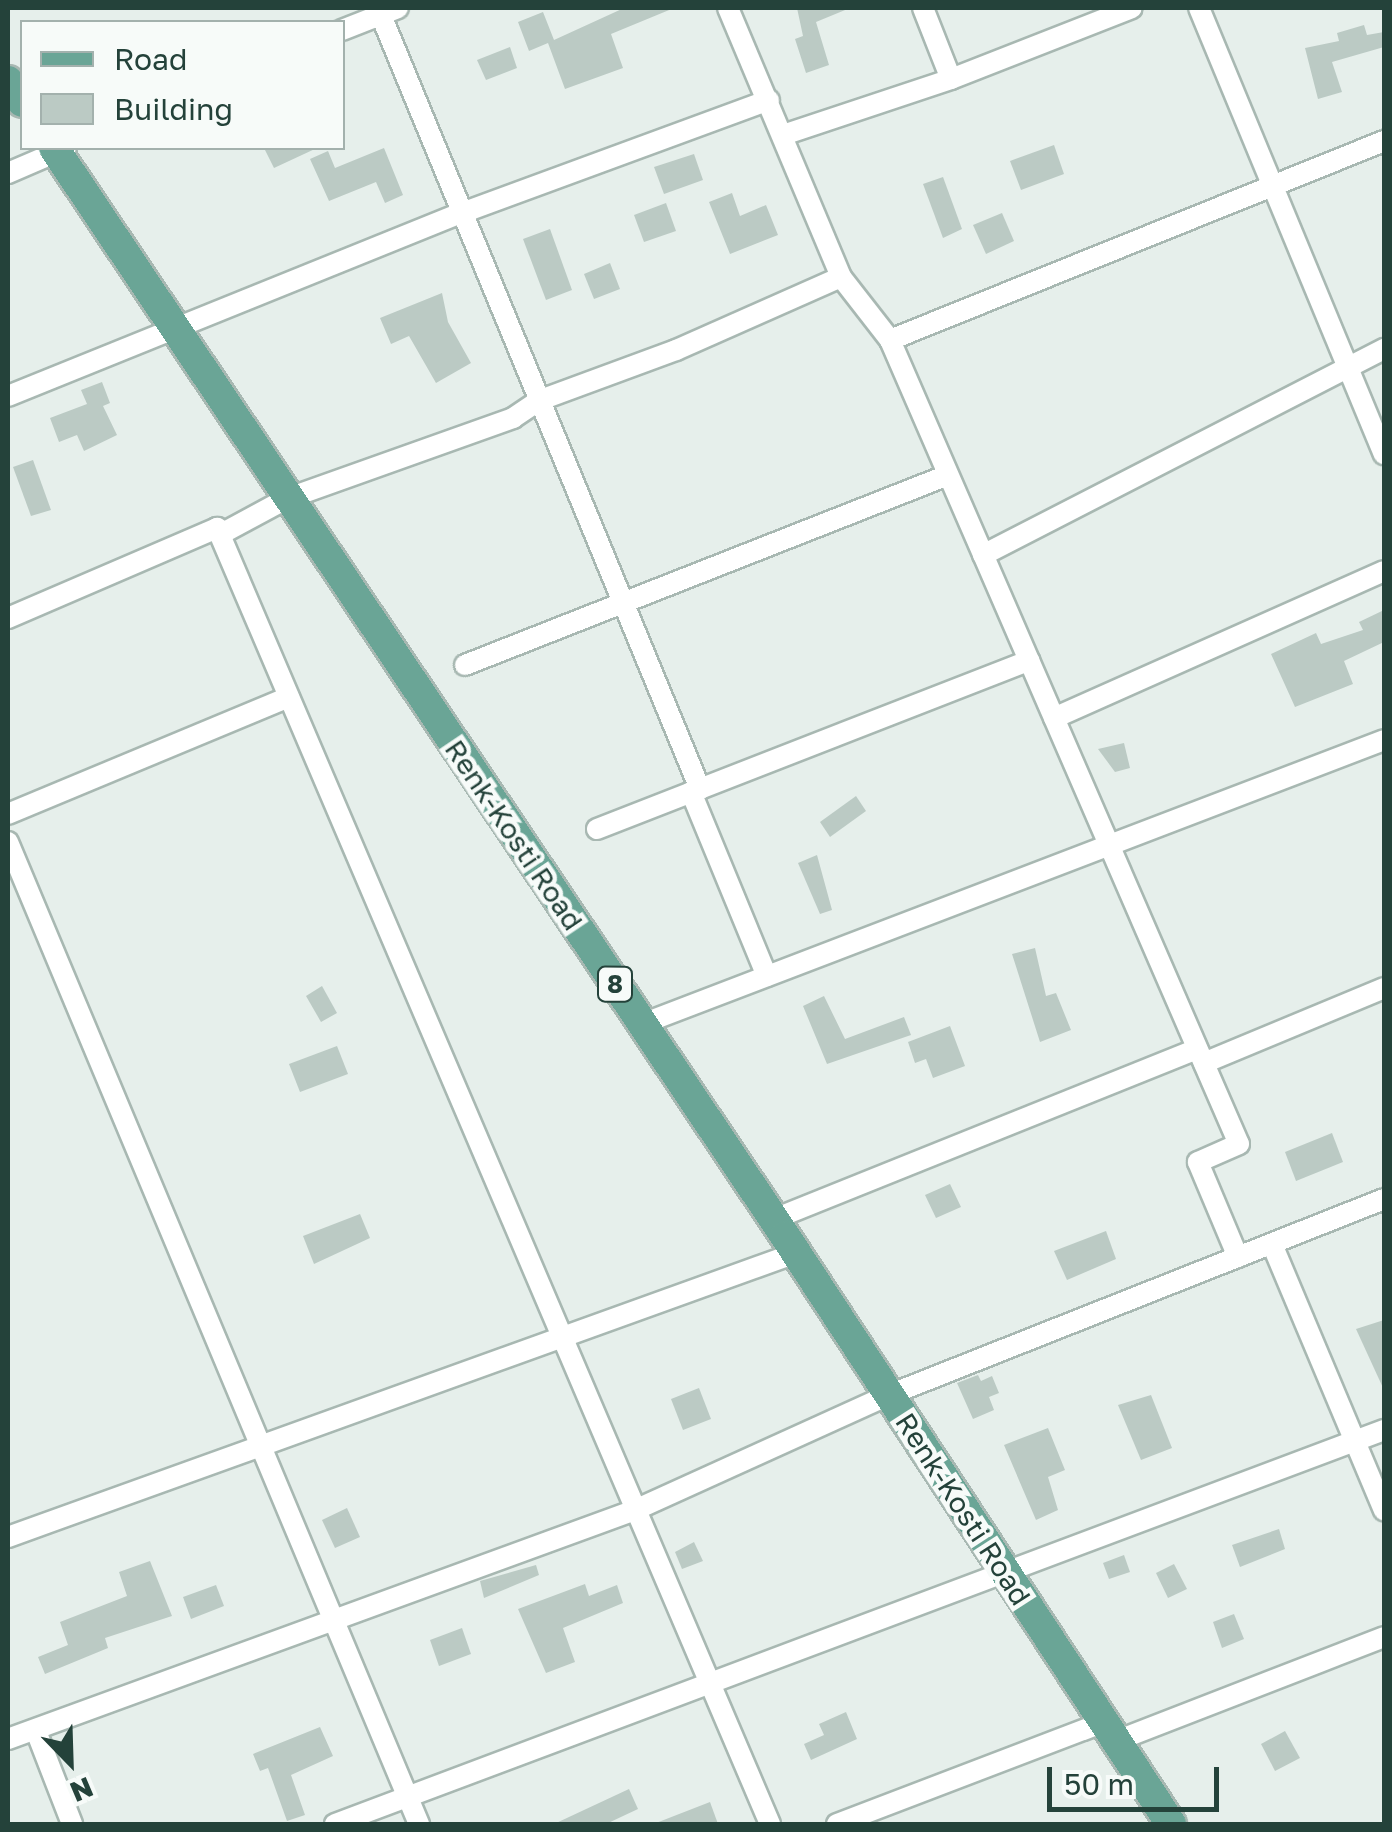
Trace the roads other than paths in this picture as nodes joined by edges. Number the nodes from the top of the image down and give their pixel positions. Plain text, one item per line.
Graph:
1 (728, 8) edge
2 (923, 8) edge
3 (1132, 8) edge
4 (1199, 8) edge
5 (385, 10) edge
6 (345, 29) edge
7 (952, 79) junction
8 (768, 100) junction
9 (783, 136) junction
10 (1384, 141) edge
11 (57, 150) edge
12 (60, 150) edge
13 (8, 174) edge
14 (1274, 186) junction
15 (462, 213) junction
16 (840, 276) junction
17 (173, 328) junction
18 (890, 340) junction
19 (1384, 349) edge
20 (1348, 364) junction
21 (8, 396) edge
22 (538, 401) junction
23 (1384, 454) edge
24 (948, 475) junction
25 (286, 499) junction
26 (217, 528) junction
27 (983, 554) junction
28 (1384, 571) edge
29 (622, 600) junction
30 (8, 618) edge
31 (1029, 661) junction
32 (465, 666) dead end
33 (289, 697) junction
34 (1054, 718) junction
35 (1384, 740) edge
36 (695, 790) junction
37 (8, 814) edge
38 (597, 829) dead end
39 (8, 842) edge
40 (1108, 844) junction
41 (766, 976) junction
42 (1384, 988) edge
43 (642, 1024) junction
44 (1200, 1056) junction
45 (1384, 1199) edge
46 (774, 1219) junction
47 (1272, 1244) junction
48 (796, 1253) junction
49 (1238, 1256) junction
50 (564, 1338) junction
51 (889, 1395) junction
52 (1384, 1430) edge
53 (1355, 1443) junction
54 (262, 1448) junction
55 (635, 1510) junction
56 (1384, 1510) edge
57 (8, 1537) edge
58 (1006, 1576) junction
59 (336, 1623) junction
60 (1384, 1636) edge
61 (710, 1686) junction
62 (36, 1731) junction
63 (1110, 1732) junction
64 (8, 1740) edge
65 (408, 1799) junction
66 (72, 1824) edge
67 (335, 1824) edge
68 (419, 1824) edge
69 (770, 1824) edge
70 (837, 1824) edge
71 (1172, 1824) edge

1 - 8 street
2 - 7 street
3 - 7 street
4 - 14 street
5 - 6 street
5 - 15 street
7 - 9 street
8 - 9 street
8 - 15 street
9 - 16 street
10 - 14 street
11 - 13 street
12 - 17 main road, Renk-Kosti Road / 8
14 - 18 street
14 - 20 street
15 - 17 street
15 - 22 street
16 - 18 street
16 - 22 street
17 - 21 street
17 - 25 main road, Renk-Kosti Road / 8
18 - 24 street
19 - 20 street
20 - 23 street
20 - 27 street
22 - 25 street
22 - 29 street
24 - 27 street
24 - 29 street
25 - 26 street
25 - 43 main road, Renk-Kosti Road / 8
26 - 30 street
26 - 33 street
27 - 31 street
28 - 34 street
29 - 32 street
29 - 36 street
31 - 34 street
31 - 36 street
33 - 37 street
33 - 50 street
34 - 40 street
35 - 40 street
36 - 38 street
36 - 41 street
39 - 54 street
40 - 41 street
40 - 44 street
41 - 43 street
42 - 44 street
43 - 46 main road, Renk-Kosti Road / 8
44 - 46 street
44 - 49 street
45 - 47 street
46 - 48 main road, Renk-Kosti Road / 8
47 - 49 street
47 - 53 street
48 - 50 street
48 - 51 main road, Renk-Kosti Road / 8
49 - 51 street
50 - 54 street
50 - 55 street
51 - 55 street
51 - 58 main road, Renk-Kosti Road / 8
52 - 53 street
53 - 56 street
53 - 58 street
54 - 57 street
54 - 59 street
55 - 59 street
55 - 61 street
58 - 61 street
58 - 63 main road, Renk-Kosti Road / 8
59 - 62 street
59 - 65 street
60 - 63 street
61 - 65 street
61 - 69 street
62 - 64 street
62 - 66 street
63 - 70 street
63 - 71 main road, Renk-Kosti Road / 8
65 - 67 street
65 - 68 street

